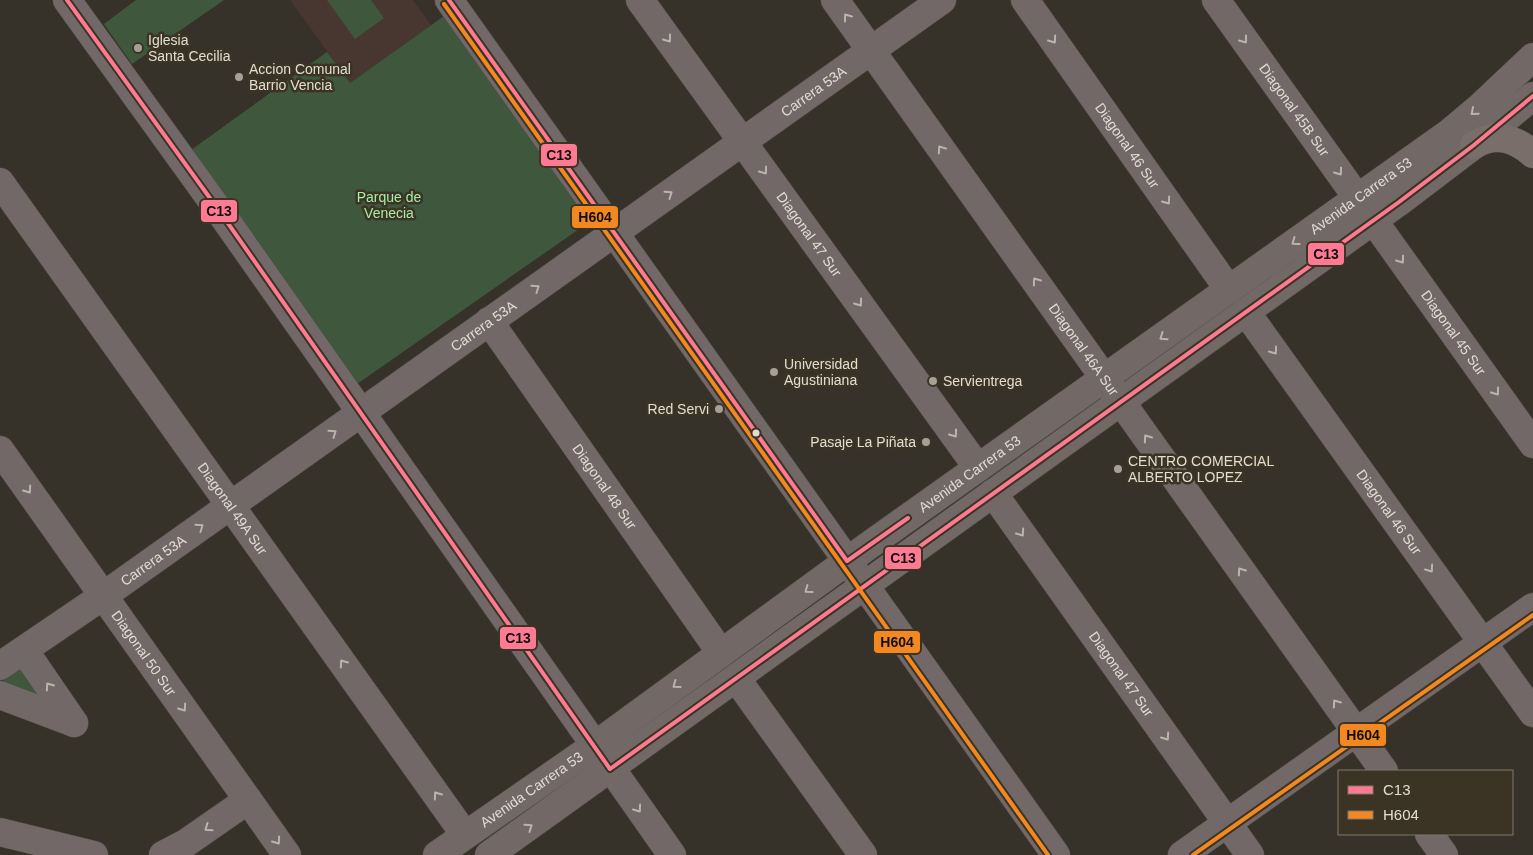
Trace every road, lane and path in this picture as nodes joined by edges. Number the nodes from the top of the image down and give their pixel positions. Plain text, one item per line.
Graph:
1 (67, 0) edge
2 (448, 0) edge
3 (640, 0) edge
4 (835, 0) edge
5 (942, 0) edge
6 (1025, 0) edge
7 (1216, 0) edge
8 (871, 50) junction
9 (1533, 57) edge
10 (1524, 103) edge
11 (742, 142) junction
12 (1474, 145) junction
13 (1533, 154) edge
14 (0, 182) edge
15 (1357, 198) junction
16 (1373, 220) junction
17 (614, 233) junction
18 (1229, 290) junction
19 (1246, 312) junction
20 (490, 321) junction
21 (1105, 378) junction
22 (1121, 401) junction
23 (361, 413) junction
24 (1533, 444) edge
25 (0, 450) edge
26 (978, 468) junction
27 (993, 493) junction
28 (230, 505) junction
29 (847, 561) junction
30 (865, 585) junction
31 (103, 596) junction
32 (1533, 607) edge
33 (1483, 642) junction
34 (24, 650) junction
35 (721, 653) junction
36 (0, 666) edge
37 (736, 678) junction
38 (0, 695) edge
39 (1533, 713) edge
40 (1356, 732) junction
41 (594, 746) junction
42 (610, 769) junction
43 (1383, 770) edge
44 (248, 800) junction
45 (1227, 823) junction
46 (0, 832) edge
47 (465, 835) junction
48 (1430, 835) edge
49 (39, 849) edge
50 (94, 855) edge
51 (163, 855) edge
52 (287, 855) edge
53 (436, 855) edge
54 (489, 855) edge
55 (672, 855) edge
56 (862, 855) edge
57 (1056, 855) edge
58 (1182, 855) edge
59 (1250, 855) edge
60 (1444, 855) edge

1 - 23 street
2 - 17 street
3 -> 11 street, Diagonal 47 Sur
8 -> 4 street, Diagonal 46A Sur
5 - 8 street, Carrera 53A
6 -> 18 street, Diagonal 46 Sur
7 -> 15 street, Diagonal 45B Sur
8 - 11 street, Carrera 53A
21 -> 8 street, Diagonal 46A Sur
9 -> 15 main road, Avenida Carrera 53
10 - 12 main road, Avenida Carrera 53
17 -> 11 street, Carrera 53A
11 -> 26 street, Diagonal 47 Sur
12 - 13 highway
12 - 16 main road, Avenida Carrera 53
14 - 28 street, Diagonal 49A Sur
15 - 16 street, Diagonal 45B Sur
15 -> 18 main road, Avenida Carrera 53
16 - 19 main road, Avenida Carrera 53
16 -> 24 street, Diagonal 45 Sur
20 -> 17 street, Carrera 53A
17 - 29 street
18 -> 21 main road, Avenida Carrera 53
19 - 22 main road, Avenida Carrera 53
19 -> 33 street, Diagonal 46 Sur
20 - 23 street, Carrera 53A
20 - 35 street, Diagonal 48 Sur
21 - 22 street, Diagonal 46A Sur
21 - 26 main road, Avenida Carrera 53
22 - 27 main road, Avenida Carrera 53
40 -> 22 street, Diagonal 46A Sur
28 -> 23 street, Carrera 53A
23 - 41 street
25 -> 31 street, Diagonal 50 Sur
26 - 29 main road, Avenida Carrera 53
27 - 30 main road, Avenida Carrera 53
27 -> 45 street, Diagonal 47 Sur
31 -> 28 street, Carrera 53A
47 -> 28 street, Diagonal 49A Sur
29 - 30 street
29 -> 35 main road, Avenida Carrera 53
30 - 37 main road, Avenida Carrera 53
30 - 57 street
31 - 34 street, Carrera 53A
31 -> 44 street, Diagonal 50 Sur
32 - 33 street
33 - 39 street, Diagonal 46 Sur
33 - 40 street
34 - 36 street, Carrera 53A
38 -> 34 street
35 -> 41 main road, Avenida Carrera 53
37 - 42 main road, Avenida Carrera 53
37 - 56 street
40 - 43 street, Diagonal 46A Sur
40 - 45 street
41 - 42 street
41 - 47 main road, Avenida Carrera 53
54 -> 42 main road, Avenida Carrera 53
42 -> 55 street
44 -> 51 street
44 -> 52 street, Diagonal 50 Sur
45 - 58 street
45 - 59 street, Diagonal 47 Sur
46 - 49 street
47 - 53 main road, Avenida Carrera 53
48 - 60 street
49 - 50 street

